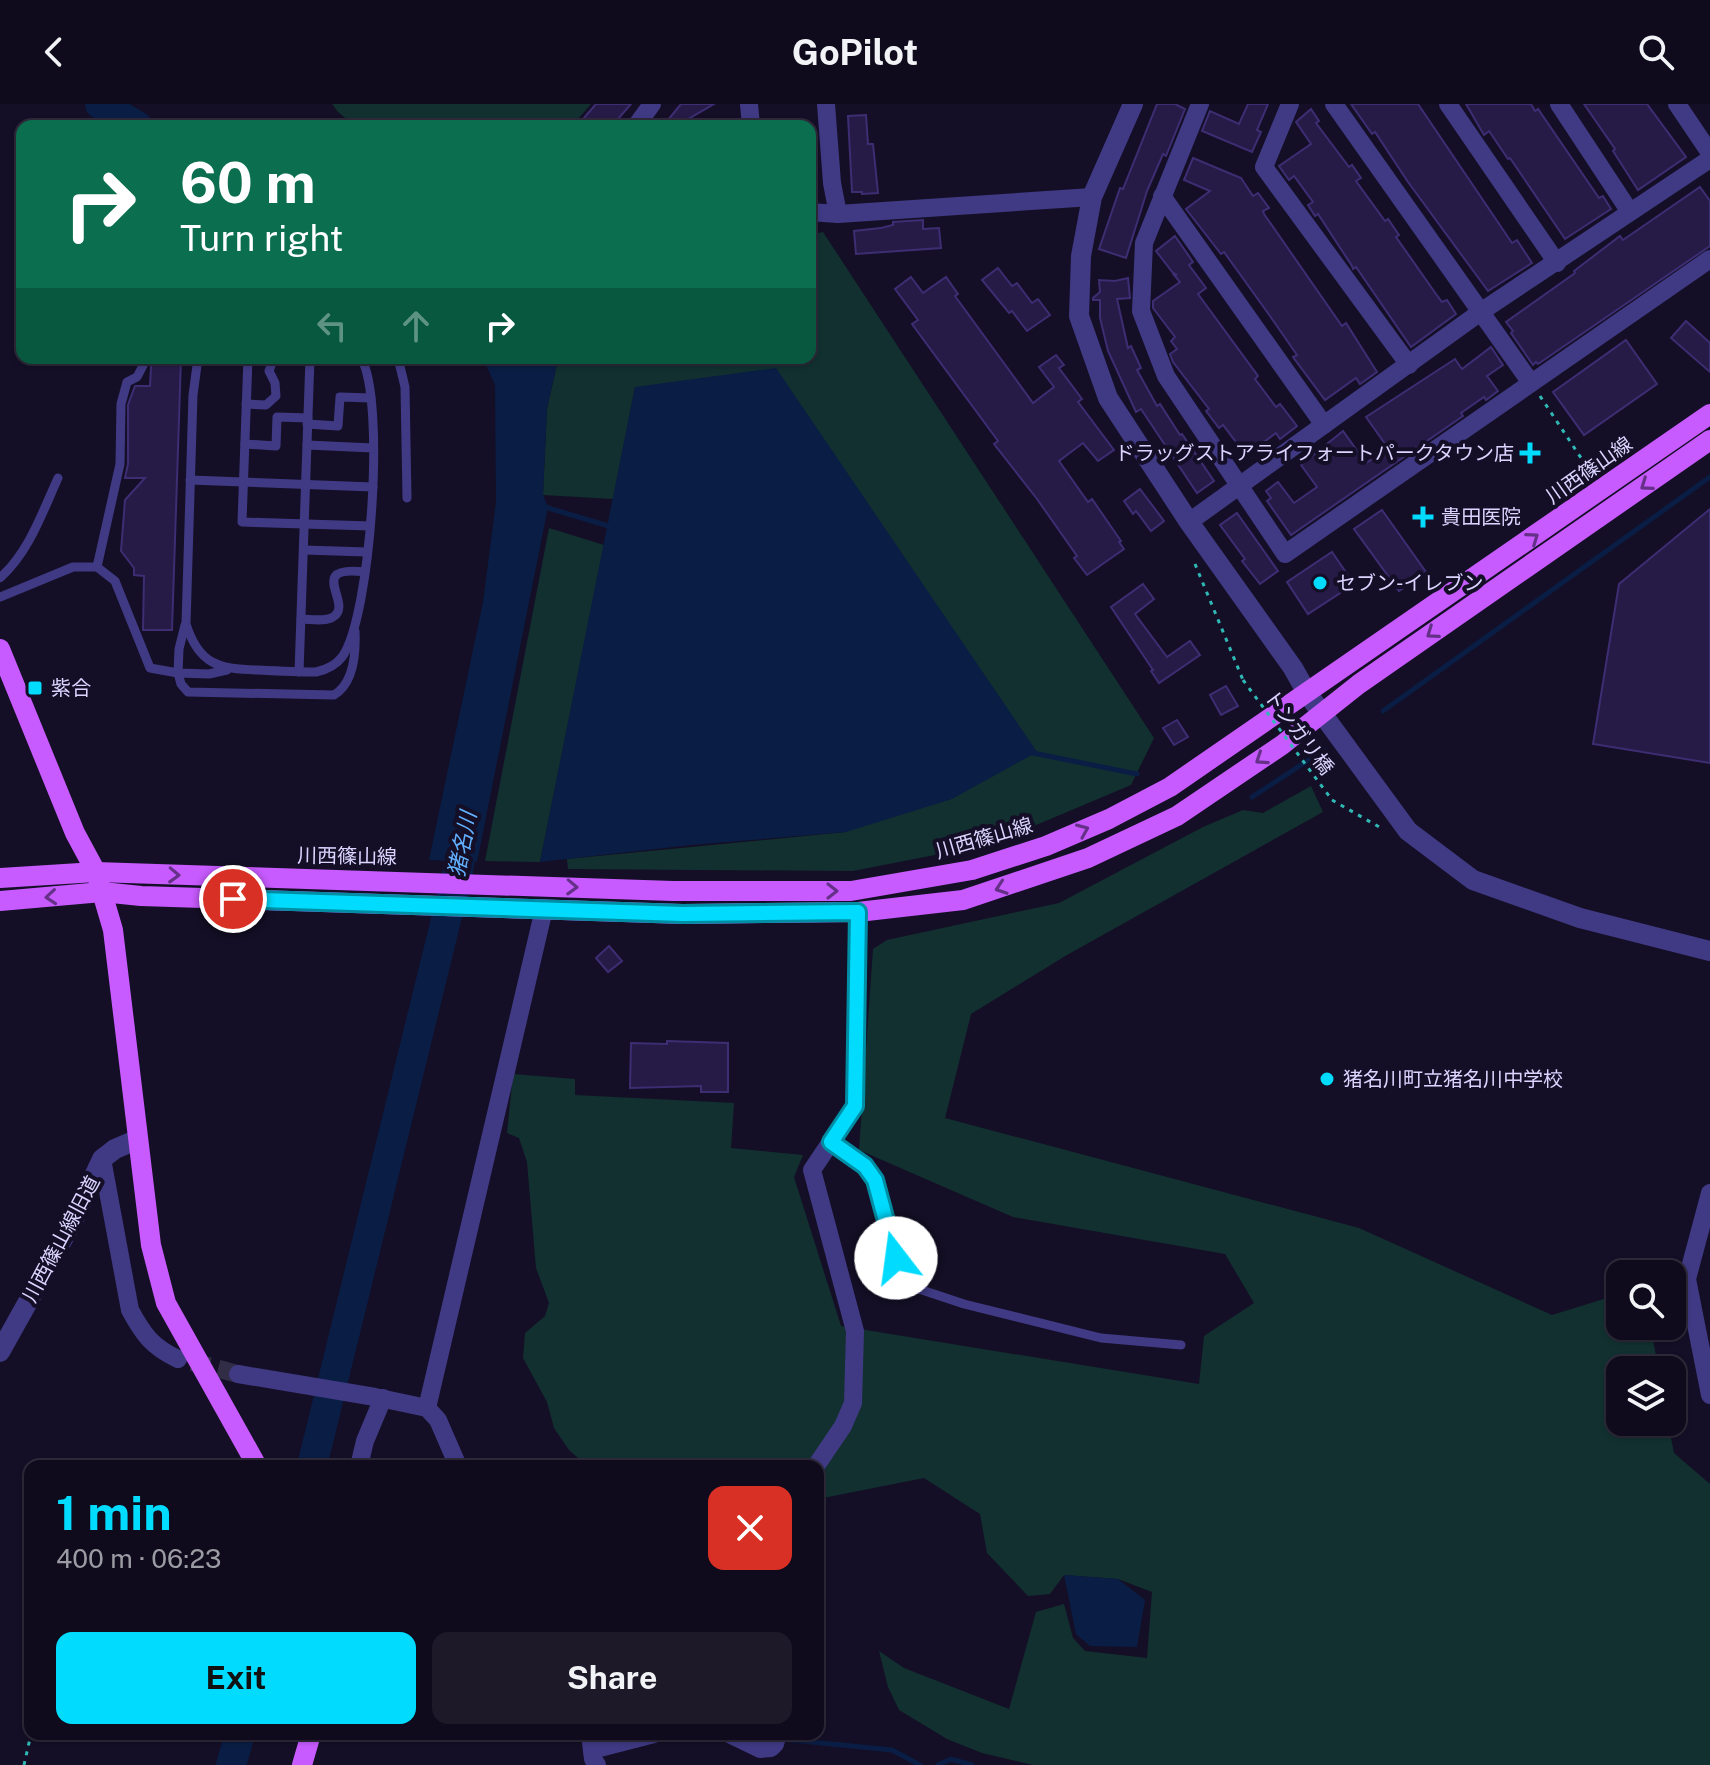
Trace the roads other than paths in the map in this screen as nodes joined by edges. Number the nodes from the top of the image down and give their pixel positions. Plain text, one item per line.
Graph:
1 (826, 104) edge
2 (1133, 104) edge
3 (1200, 104) edge
4 (1290, 104) edge
5 (1334, 104) edge
6 (1448, 104) edge
7 (1559, 104) edge
8 (1677, 104) edge
9 (1710, 156) edge
10 (1162, 196) junction
11 (1092, 197) junction
12 (816, 212) edge
13 (1630, 212) junction
14 (838, 214) junction
15 (1710, 259) edge
16 (1557, 263) junction
17 (1482, 311) junction
18 (144, 364) edge
19 (197, 364) edge
20 (248, 364) edge
21 (272, 364) edge
22 (310, 364) edge
23 (365, 364) edge
24 (399, 364) edge
25 (1409, 365) junction
26 (1531, 383) junction
27 (371, 398) junction
28 (246, 404) junction
29 (1710, 414) edge
30 (308, 421) junction
31 (1324, 425) junction
32 (1710, 440) edge
33 (245, 444) junction
34 (307, 445) junction
35 (373, 448) junction
36 (58, 478) dead end
37 (190, 480) junction
38 (243, 482) junction
39 (306, 484) junction
40 (373, 487) junction
41 (1240, 487) junction
42 (407, 498) dead end
43 (1189, 522) junction
44 (305, 524) junction
45 (370, 526) junction
46 (304, 550) junction
47 (367, 552) junction
48 (97, 567) junction
49 (365, 572) junction
50 (0, 578) edge
51 (0, 597) edge
52 (301, 619) junction
53 (186, 624) junction
54 (355, 628) junction
55 (0, 649) edge
56 (230, 669) junction
57 (299, 672) junction
58 (178, 673) junction
59 (200, 674) junction
60 (212, 692) junction
61 (1307, 693) junction
62 (1324, 714) junction
63 (0, 878) edge
64 (99, 882) junction
65 (0, 901) edge
66 (544, 909) junction
67 (858, 912) junction
68 (1710, 951) edge
69 (136, 1140) junction
70 (831, 1142) junction
71 (102, 1159) junction
72 (1710, 1193) edge
73 (1181, 1345) dead end
74 (0, 1352) edge
75 (178, 1359) tunnel mouth
76 (238, 1374) tunnel mouth
77 (1710, 1395) edge
78 (379, 1398) junction
79 (427, 1408) junction
80 (254, 1460) edge
81 (360, 1460) edge
82 (455, 1460) edge
83 (820, 1460) edge
84 (309, 1740) edge
85 (631, 1740) edge
86 (741, 1740) edge
87 (776, 1740) edge
88 (593, 1750) edge
89 (302, 1765) edge

1 - 14 street
2 - 11 street
3 - 10 street
4 - 25 street
5 - 17 street
6 - 16 street
7 - 13 street
8 - 9 street
9 - 13 street
10 - 31 street
10 - 41 street
11 - 14 street
11 - 43 street
12 - 14 street
13 - 16 street
15 - 26 street
16 - 17 street
17 - 25 street
17 - 26 street
18 - 48 lane
19 - 37 lane
20 - 28 lane
21 - 28 lane
22 - 30 lane
23 - 27 lane
24 - 42 lane
25 - 31 street
26 - 41 street
27 - 30 lane
27 - 35 lane
28 - 33 lane
61 -> 29 main road, 川西篠山線
30 - 33 lane
30 - 34 lane
31 - 41 street
32 -> 62 main road
33 - 38 lane
34 - 35 lane
34 - 39 lane
35 - 40 lane
36 - 50 lane
37 - 38 lane
37 - 53 lane
38 - 39 lane
38 - 44 lane
39 - 40 lane
39 - 44 lane
40 - 45 lane
41 - 43 street
43 - 61 street
44 - 45 lane
44 - 46 lane
45 - 47 lane
46 - 47 lane
46 - 52 lane
47 - 49 lane
48 - 51 lane
48 - 58 lane
49 - 52 lane
49 - 54 lane
52 - 57 lane
53 - 56 lane
53 - 58 lane
54 - 57 lane
54 - 60 lane
55 - 64 main road
56 - 57 lane
56 - 59 lane
58 - 59 lane
58 - 60 lane
59 - 60 lane
61 - 62 street
64 -> 61 main road, 川西篠山線
62 -> 67 main road
62 - 68 street
63 - 64 main road
64 -> 65 main road
64 - 66 main road
64 - 69 main road
66 - 67 main road
66 - 79 street
67 - 70 street
69 - 71 street, 川西篠山線旧道
69 - 80 main road
70 - 73 lane
70 - 83 street
71 - 74 street, 川西篠山線旧道
71 - 75 street
72 - 77 street
76 - 78 street
78 - 79 street
78 - 81 street
79 - 82 street
84 - 89 main road
85 - 88 street
86 - 87 street

